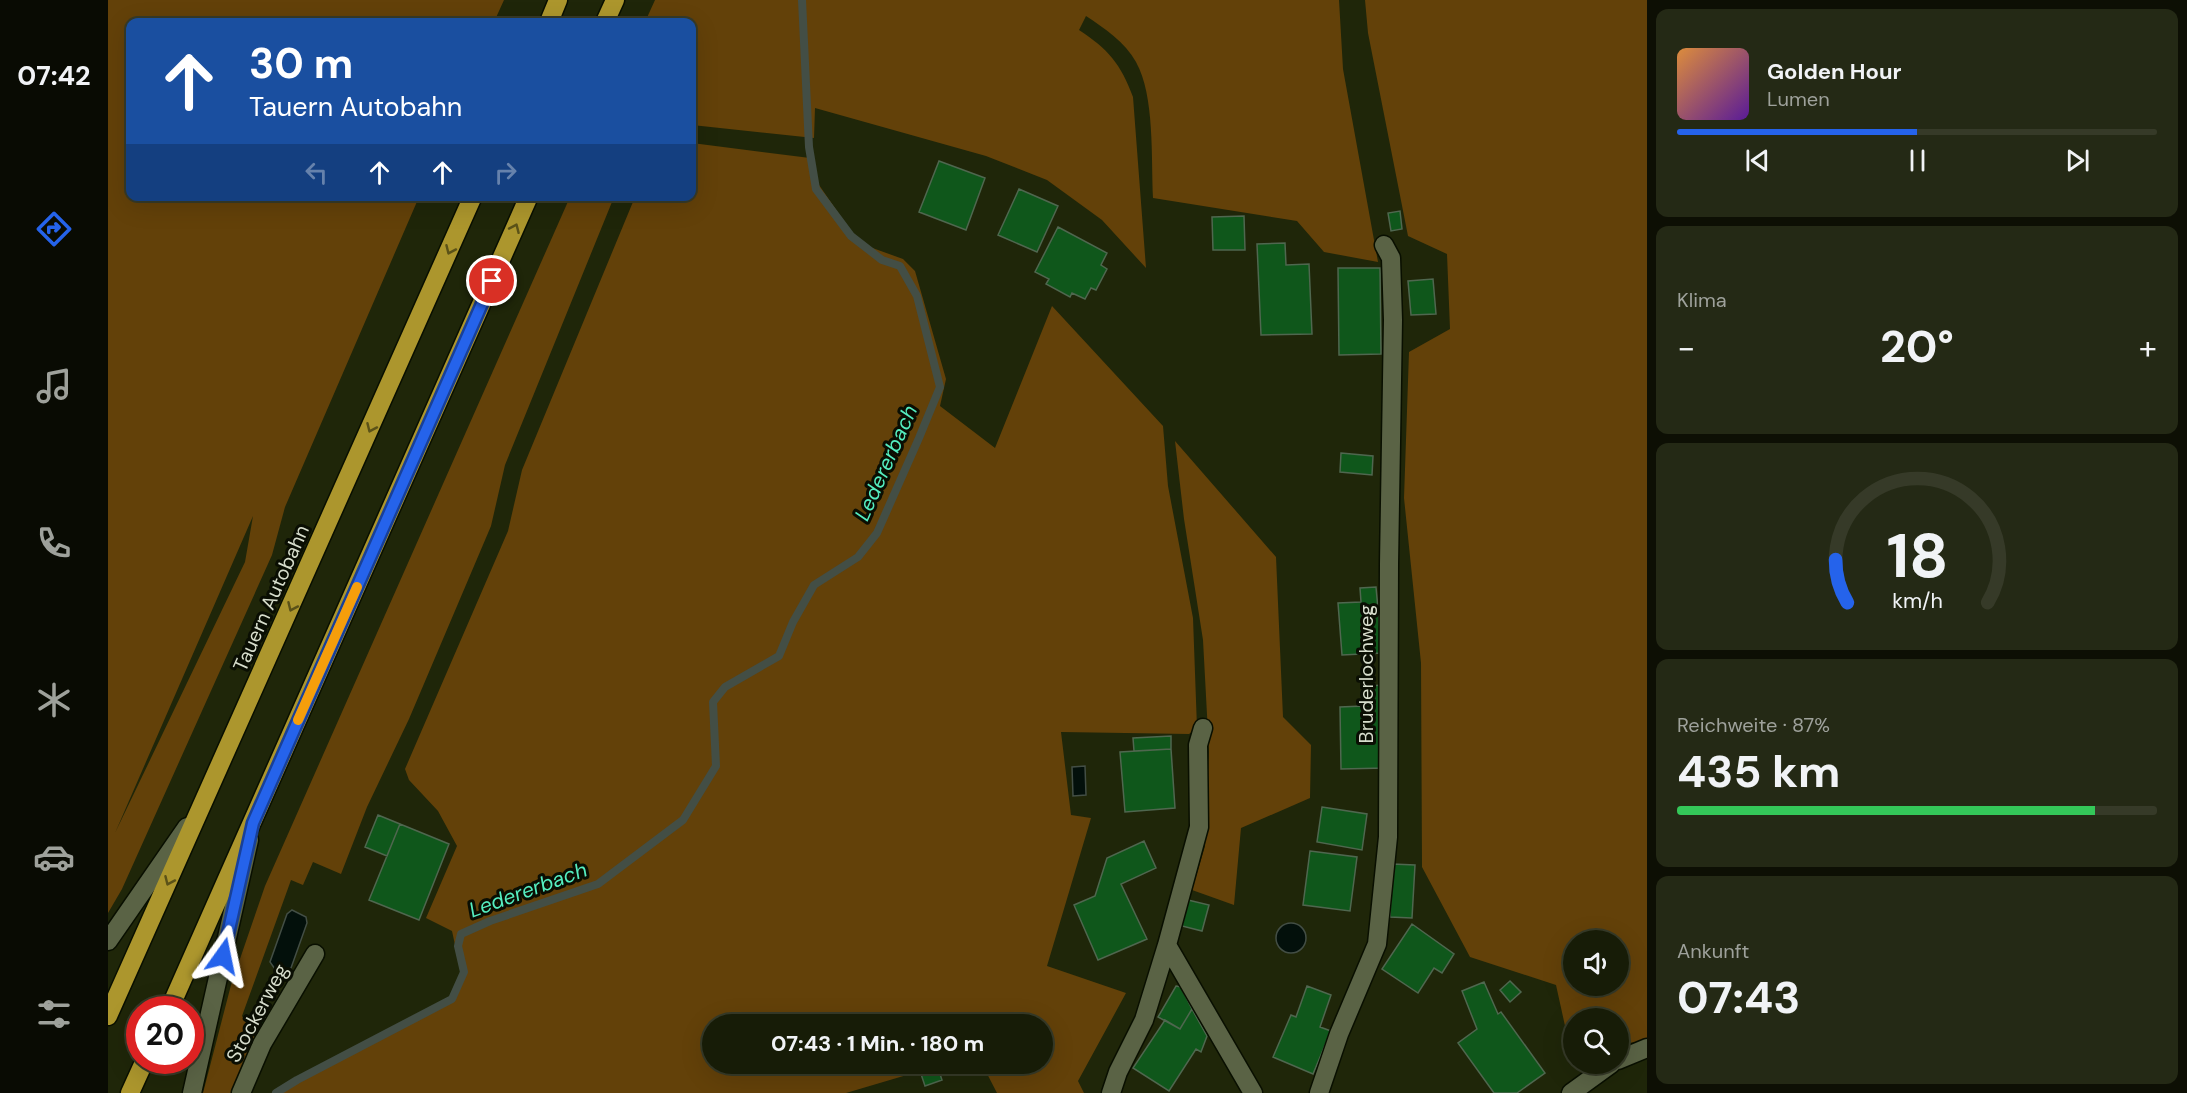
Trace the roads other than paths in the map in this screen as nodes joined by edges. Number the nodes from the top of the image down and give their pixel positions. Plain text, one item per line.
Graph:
1 (558, 0) edge
2 (615, 0) edge
3 (551, 18) edge
4 (607, 18) edge
5 (471, 201) edge
6 (527, 201) edge
7 (1384, 245) dead end
8 (1203, 728) dead end
9 (206, 801) junction
10 (253, 823) junction
11 (108, 941) edge
12 (1167, 945) junction
13 (315, 954) dead end
14 (175, 996) edge
15 (108, 1016) edge
16 (1647, 1048) edge
17 (1629, 1055) edge
18 (139, 1074) edge
19 (1597, 1074) edge
20 (130, 1093) edge
21 (192, 1093) edge
22 (241, 1093) edge
23 (1111, 1093) edge
24 (1253, 1093) edge
25 (1319, 1093) edge
26 (1571, 1093) edge

1 - 3 highway
2 - 4 highway
5 -> 9 highway, Tauern Autobahn
10 -> 6 highway
7 - 25 street, Bruderlochweg
8 - 12 street
9 - 11 street
9 -> 15 highway, Tauern Autobahn
10 - 14 highway
10 - 21 street
12 - 23 street
12 - 24 street
13 - 22 street, Stockerweg
16 - 17 street
18 - 20 highway
19 - 26 street

